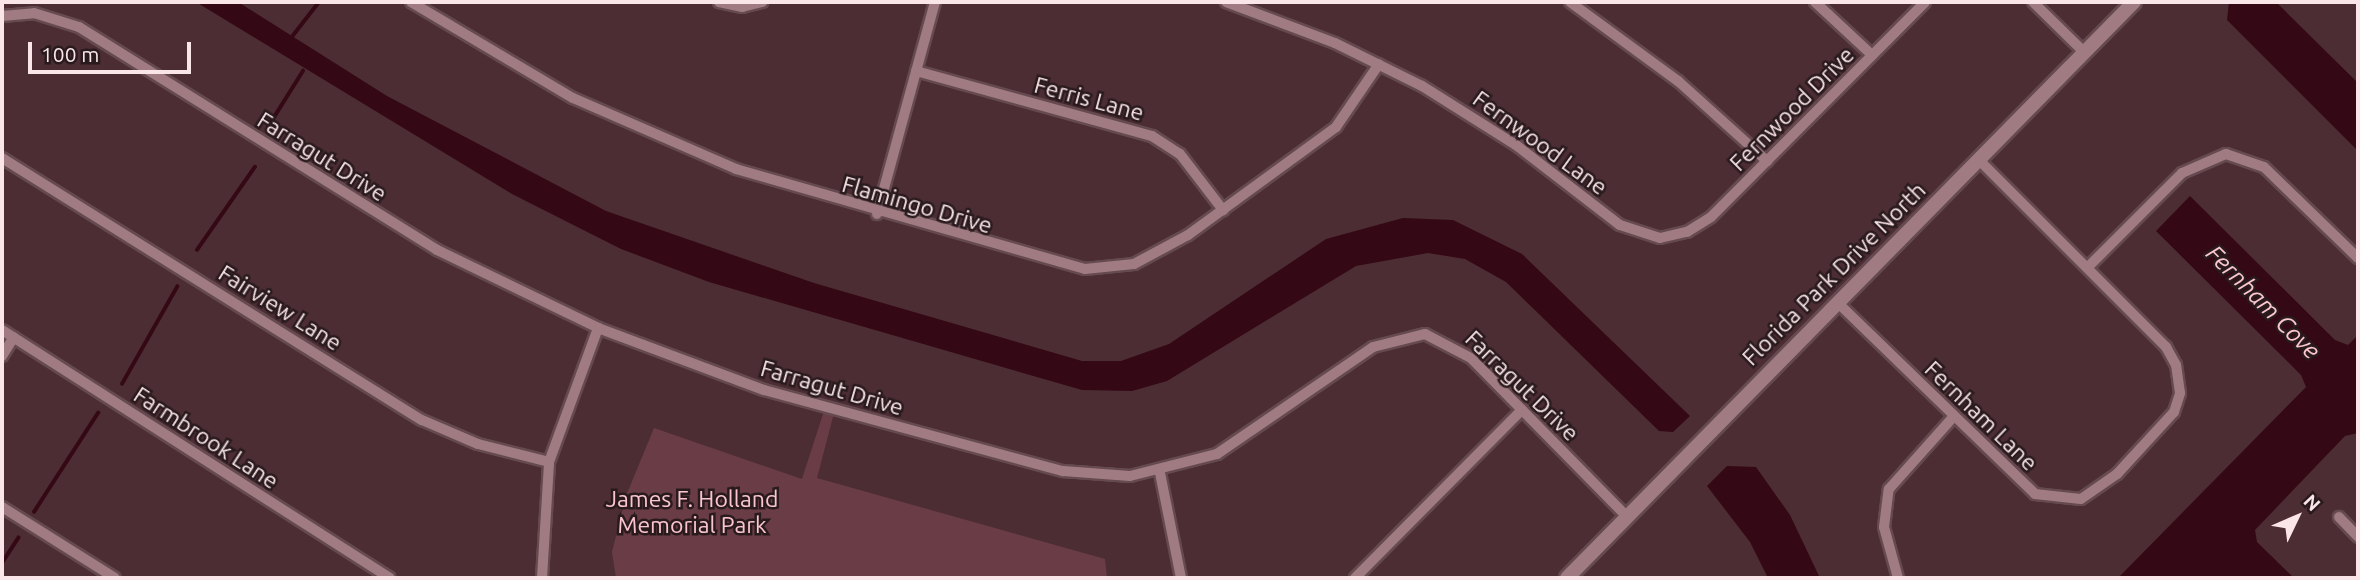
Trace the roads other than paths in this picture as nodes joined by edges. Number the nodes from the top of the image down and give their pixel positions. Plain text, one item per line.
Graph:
1 (411, 2) edge
2 (719, 2) edge
3 (762, 2) edge
4 (935, 2) edge
5 (1226, 2) edge
6 (1570, 2) edge
7 (1815, 2) edge
8 (1925, 2) edge
9 (2033, 2) edge
10 (2134, 2) edge
11 (2, 16) edge
12 (2085, 53) junction
13 (1872, 55) junction
14 (1379, 64) junction
15 (916, 71) junction
16 (2, 158) edge
17 (1979, 160) junction
18 (1767, 161) junction
19 (1223, 210) junction
20 (877, 214) junction
21 (1680, 235) joint
22 (2358, 258) edge
23 (2088, 267) junction
24 (1838, 303) junction
25 (598, 328) junction
26 (2, 330) edge
27 (14, 337) junction
28 (2, 356) edge
29 (1522, 410) junction
30 (1954, 416) junction
31 (549, 462) junction
32 (1160, 473) junction
33 (2, 507) edge
34 (1627, 517) junction
35 (2339, 517) dead end
36 (2358, 537) edge
37 (115, 578) edge
38 (390, 578) edge
39 (542, 578) edge
40 (1181, 578) edge
41 (1355, 578) edge
42 (1567, 578) edge
43 (1898, 578) edge

1 - 20 street, Flamingo Drive
2 - 3 street
4 - 15 street
5 - 14 street
6 - 18 street
7 - 13 street
8 - 13 street, Fernwood Drive
9 - 12 street
10 - 12 street, Florida Park Drive North
11 - 25 street, Farragut Drive
12 - 17 street, Florida Park Drive North
13 - 18 street, Fernwood Drive
14 - 19 street, Flamingo Drive
14 - 21 street, Fernwood Lane
15 - 19 street, Ferris Lane
15 - 20 street
16 - 31 street, Fairview Lane
17 - 23 street, Fernham Lane
17 - 24 street, Florida Park Drive North
18 - 21 street, Fernwood Drive
19 - 20 street, Flamingo Drive
22 - 23 street
23 - 30 street, Fernham Lane
24 - 30 street, Fernham Lane
24 - 34 street, Florida Park Drive North
25 - 31 street
25 - 32 street, Farragut Drive
26 - 27 street, Farmbrook Lane
27 - 28 street
27 - 38 street, Farmbrook Lane
29 - 32 street, Farragut Drive
29 - 34 street, Farragut Drive
29 - 41 street
30 - 43 street
31 - 39 street
32 - 40 street
33 - 37 street
34 - 42 street, Florida Park Drive North
35 - 36 street

